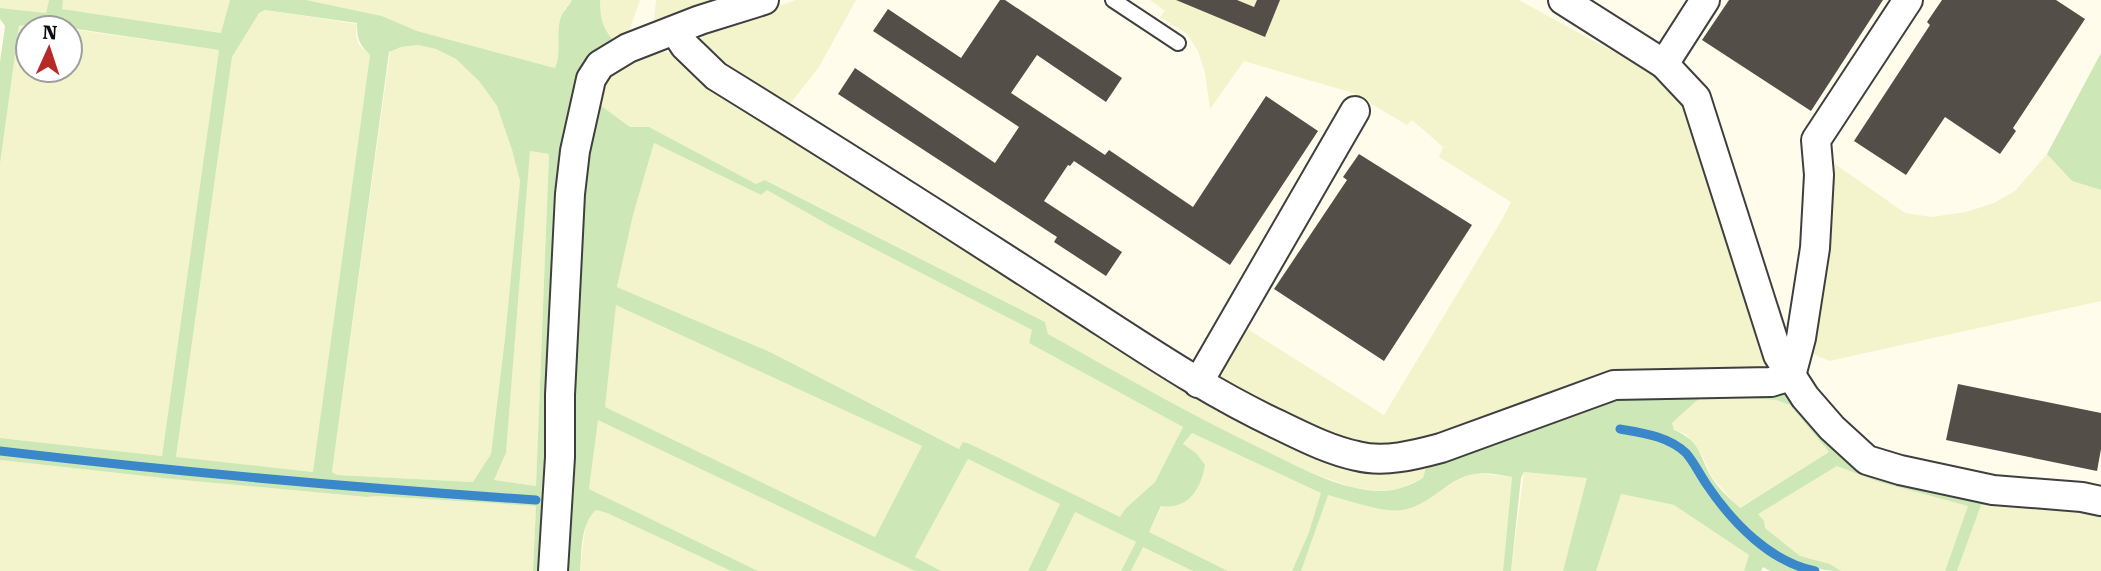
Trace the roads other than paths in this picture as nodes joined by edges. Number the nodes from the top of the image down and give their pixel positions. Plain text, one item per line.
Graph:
1 (764, 0) edge
2 (1113, 0) edge
3 (1563, 0) edge
4 (1705, 0) edge
5 (1908, 0) edge
6 (675, 31) junction
7 (1178, 43) dead end
8 (1664, 64) junction
9 (1355, 111) dead end
10 (1791, 376) junction
11 (1198, 383) junction
12 (2101, 501) edge
13 (553, 571) edge

1 - 6 street
2 - 7 lane
3 - 8 street
4 - 8 street
5 - 10 street
6 - 11 street
6 - 13 street
8 - 10 street
9 - 11 street
10 - 11 street
10 - 12 street

